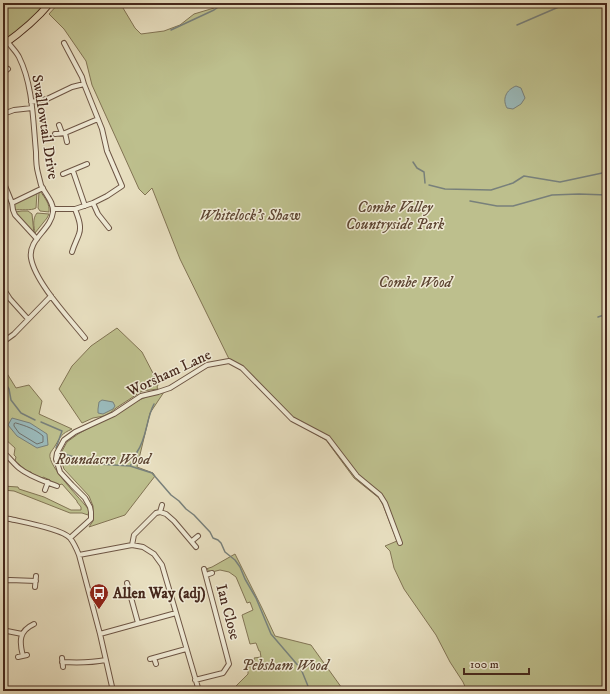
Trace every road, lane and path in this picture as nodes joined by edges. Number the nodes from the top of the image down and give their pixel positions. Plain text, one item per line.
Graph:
1 (50, 3) edge
2 (5, 44) edge
3 (64, 44) dead end
4 (70, 56) junction
5 (65, 58) dead end
6 (8, 69) dead end
7 (3, 73) edge
8 (4, 78) dead end
9 (84, 84) junction
10 (31, 102) junction
11 (32, 108) junction
12 (3, 114) edge
13 (98, 119) junction
14 (60, 125) dead end
15 (63, 133) junction
16 (56, 134) dead end
17 (67, 142) dead end
18 (87, 164) dead end
19 (73, 171) junction
20 (63, 174) dead end
21 (3, 181) edge
22 (43, 188) junction
23 (12, 203) junction
24 (93, 203) junction
25 (85, 206) junction
26 (53, 209) junction
27 (76, 209) junction
28 (109, 228) dead end
29 (37, 239) junction
30 (72, 252) dead end
31 (3, 288) edge
32 (51, 296) junction
33 (28, 318) junction
34 (85, 338) dead end
35 (3, 342) edge
36 (3, 452) edge
37 (48, 482) junction
38 (57, 486) dead end
39 (45, 490) dead end
40 (162, 505) dead end
41 (160, 512) junction
42 (3, 518) edge
43 (198, 536) dead end
44 (70, 538) junction
45 (192, 541) junction
46 (400, 543) dead end
47 (132, 545) junction
48 (196, 546) dead end
49 (79, 555) junction
50 (204, 569) dead end
51 (212, 574) dead end
52 (206, 575) junction
53 (36, 576) dead end
54 (3, 581) edge
55 (36, 581) junction
56 (129, 586) dead end
57 (35, 587) dead end
58 (176, 613) junction
59 (26, 620) dead end
60 (138, 623) junction
61 (3, 632) edge
62 (22, 634) junction
63 (100, 634) junction
64 (186, 649) junction
65 (23, 656) dead end
66 (106, 660) junction
67 (156, 664) dead end
68 (63, 667) dead end
69 (195, 680) junction
70 (112, 691) edge
71 (198, 691) edge

1 - 2 main road
2 - 10 street, Swallowtail Drive
3 - 4 street
4 - 5 street
4 - 9 street
6 - 7 street
7 - 8 street
9 - 10 street
9 - 13 street
10 - 11 street, Swallowtail Drive
11 - 12 street
11 - 22 street, Swallowtail Drive
13 - 15 street
13 - 24 street
14 - 15 street
15 - 16 street
15 - 17 street
18 - 19 street
19 - 20 street
19 - 25 street
21 - 23 street
22 - 23 street
22 - 26 street, Swallowtail Drive
23 - 29 street
24 - 25 street
24 - 28 street
25 - 27 street
26 - 27 street
26 - 29 street
27 - 30 street
29 - 32 street
31 - 33 street
32 - 33 street
32 - 34 street
33 - 35 street
36 - 37 street
37 - 38 street
37 - 39 street
40 - 41 street
41 - 45 street
41 - 47 street
42 - 44 street
43 - 45 street
44 - 46 street, Worsham Lane
44 - 49 street
45 - 48 street
47 - 49 street
47 - 58 street
49 - 63 street
50 - 52 street, Ian Close
51 - 52 street, Ian Close
52 - 69 street, Ian Close
53 - 55 street
54 - 55 street
55 - 57 street
56 - 60 street
58 - 60 street
58 - 64 street
59 - 62 street
60 - 63 street
61 - 62 street
62 - 65 street
63 - 66 street
64 - 67 street
64 - 69 street
66 - 68 street
66 - 70 street
69 - 71 street

